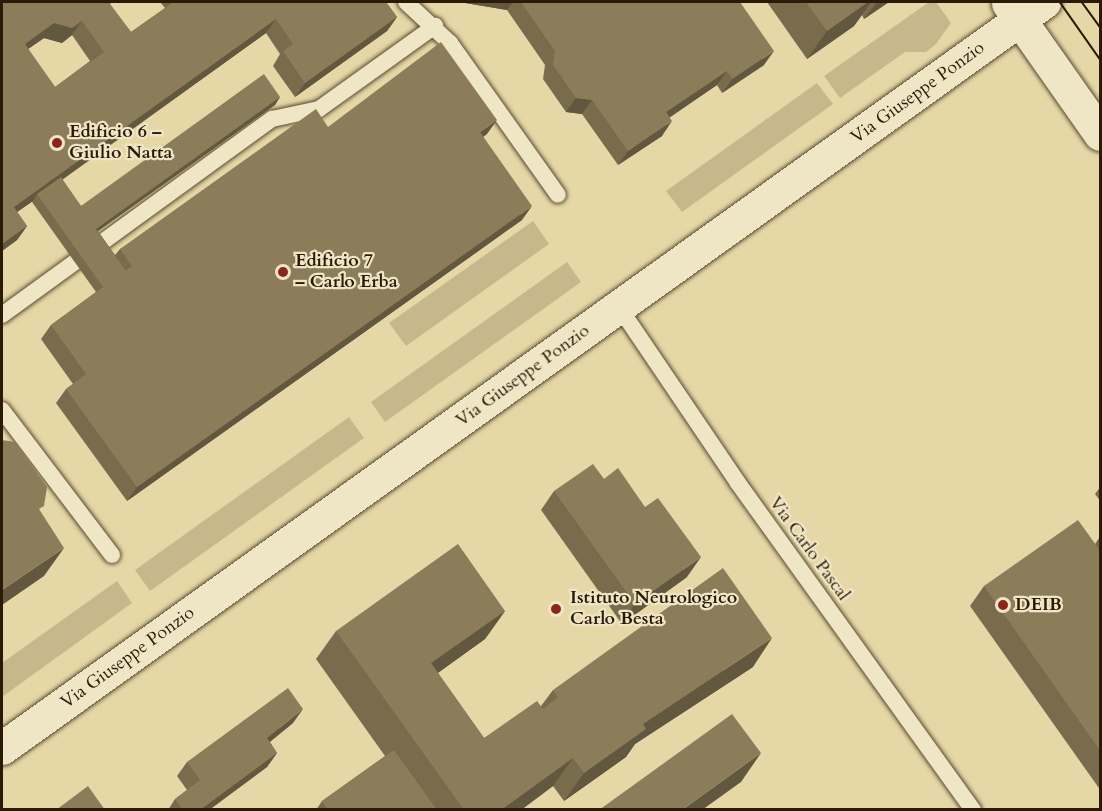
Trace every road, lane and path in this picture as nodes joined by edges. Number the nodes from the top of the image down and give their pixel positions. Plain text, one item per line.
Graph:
1 (406, 2) edge
2 (1024, 8) edge
3 (435, 27) junction
4 (1101, 134) edge
5 (558, 195) dead end
6 (619, 307) junction
7 (2, 315) edge
8 (2, 410) edge
9 (112, 555) dead end
10 (2, 748) edge
11 (973, 810) edge

1 - 3 lane
2 - 4 street
2 - 6 street, Via Giuseppe Ponzio
3 - 5 lane
3 - 7 lane
6 - 10 street, Via Giuseppe Ponzio
6 - 11 lane, Via Carlo Pascal
8 - 9 lane

